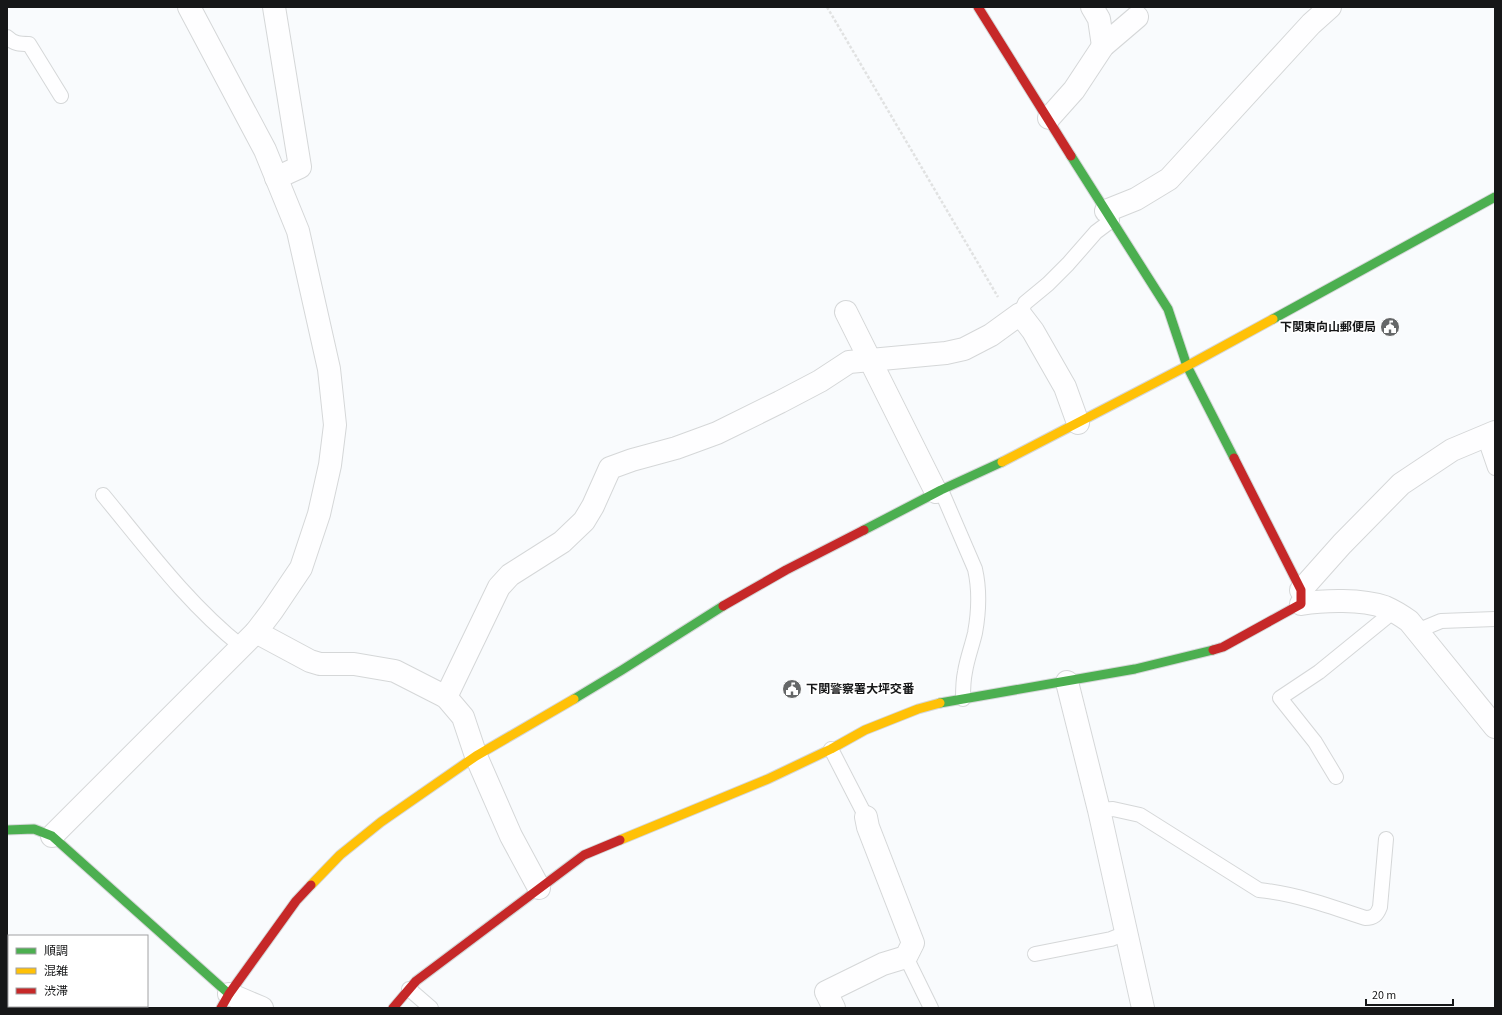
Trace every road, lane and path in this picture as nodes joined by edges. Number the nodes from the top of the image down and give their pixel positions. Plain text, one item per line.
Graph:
1 (189, 7) edge
2 (274, 7) edge
3 (827, 7) edge
4 (978, 7) edge
5 (1092, 7) edge
6 (1330, 7) edge
7 (1137, 17) dead end
8 (9, 42) edge
9 (1103, 46) junction
10 (61, 96) dead end
11 (1049, 118) junction
12 (276, 178) junction
13 (1495, 196) edge
14 (1109, 215) junction
15 (846, 312) dead end
16 (1016, 317) junction
17 (871, 361) junction
18 (1187, 366) junction
19 (1078, 423) junction
20 (1490, 434) edge
21 (1495, 468) edge
22 (938, 491) junction
23 (103, 495) dead end
24 (1301, 597) junction
25 (1394, 612) junction
26 (1495, 619) edge
27 (1417, 631) junction
28 (248, 639) junction
29 (1067, 682) junction
30 (446, 697) junction
31 (963, 700) junction
32 (1495, 727) edge
33 (831, 749) junction
34 (476, 756) junction
35 (1336, 777) dead end
36 (1099, 810) junction
37 (866, 817) joint
38 (7, 830) edge
39 (52, 836) junction
40 (1386, 839) dead end
41 (539, 888) junction
42 (1126, 933) junction
43 (1035, 954) dead end
44 (906, 957) junction
45 (409, 989) junction
46 (225, 1001) edge
47 (262, 1008) edge
48 (393, 1008) edge
49 (431, 1008) edge
50 (834, 1008) edge
51 (931, 1008) edge
52 (1143, 1008) edge

1 - 12 street
2 - 12 street
3 - 16 path
4 - 11 street
5 - 9 street
6 - 14 street
7 - 9 street
8 - 10 lane
9 - 11 street
11 - 14 street
12 - 28 street
13 - 18 street
14 - 16 lane
14 - 18 street
15 - 17 street
16 - 17 street
16 - 19 street
17 - 22 street
17 - 30 street
18 - 19 street
18 - 24 street
19 - 22 street
20 - 21 lane
20 - 24 street
22 - 31 lane
22 - 34 street
23 - 28 lane
24 - 25 street
24 - 29 street
25 - 27 street
25 - 35 lane
26 - 27 lane
27 - 32 street
28 - 30 street
28 - 39 street
29 - 31 street
29 - 36 street
30 - 34 street
31 - 33 street
33 - 37 lane
33 - 41 street
34 - 41 street
34 - 46 street
36 - 40 lane
36 - 42 street
37 - 44 street
38 - 39 street
39 - 46 street
41 - 45 street
42 - 43 lane
42 - 52 street
44 - 50 street
44 - 51 lane
45 - 48 street
45 - 49 lane
46 - 47 street

